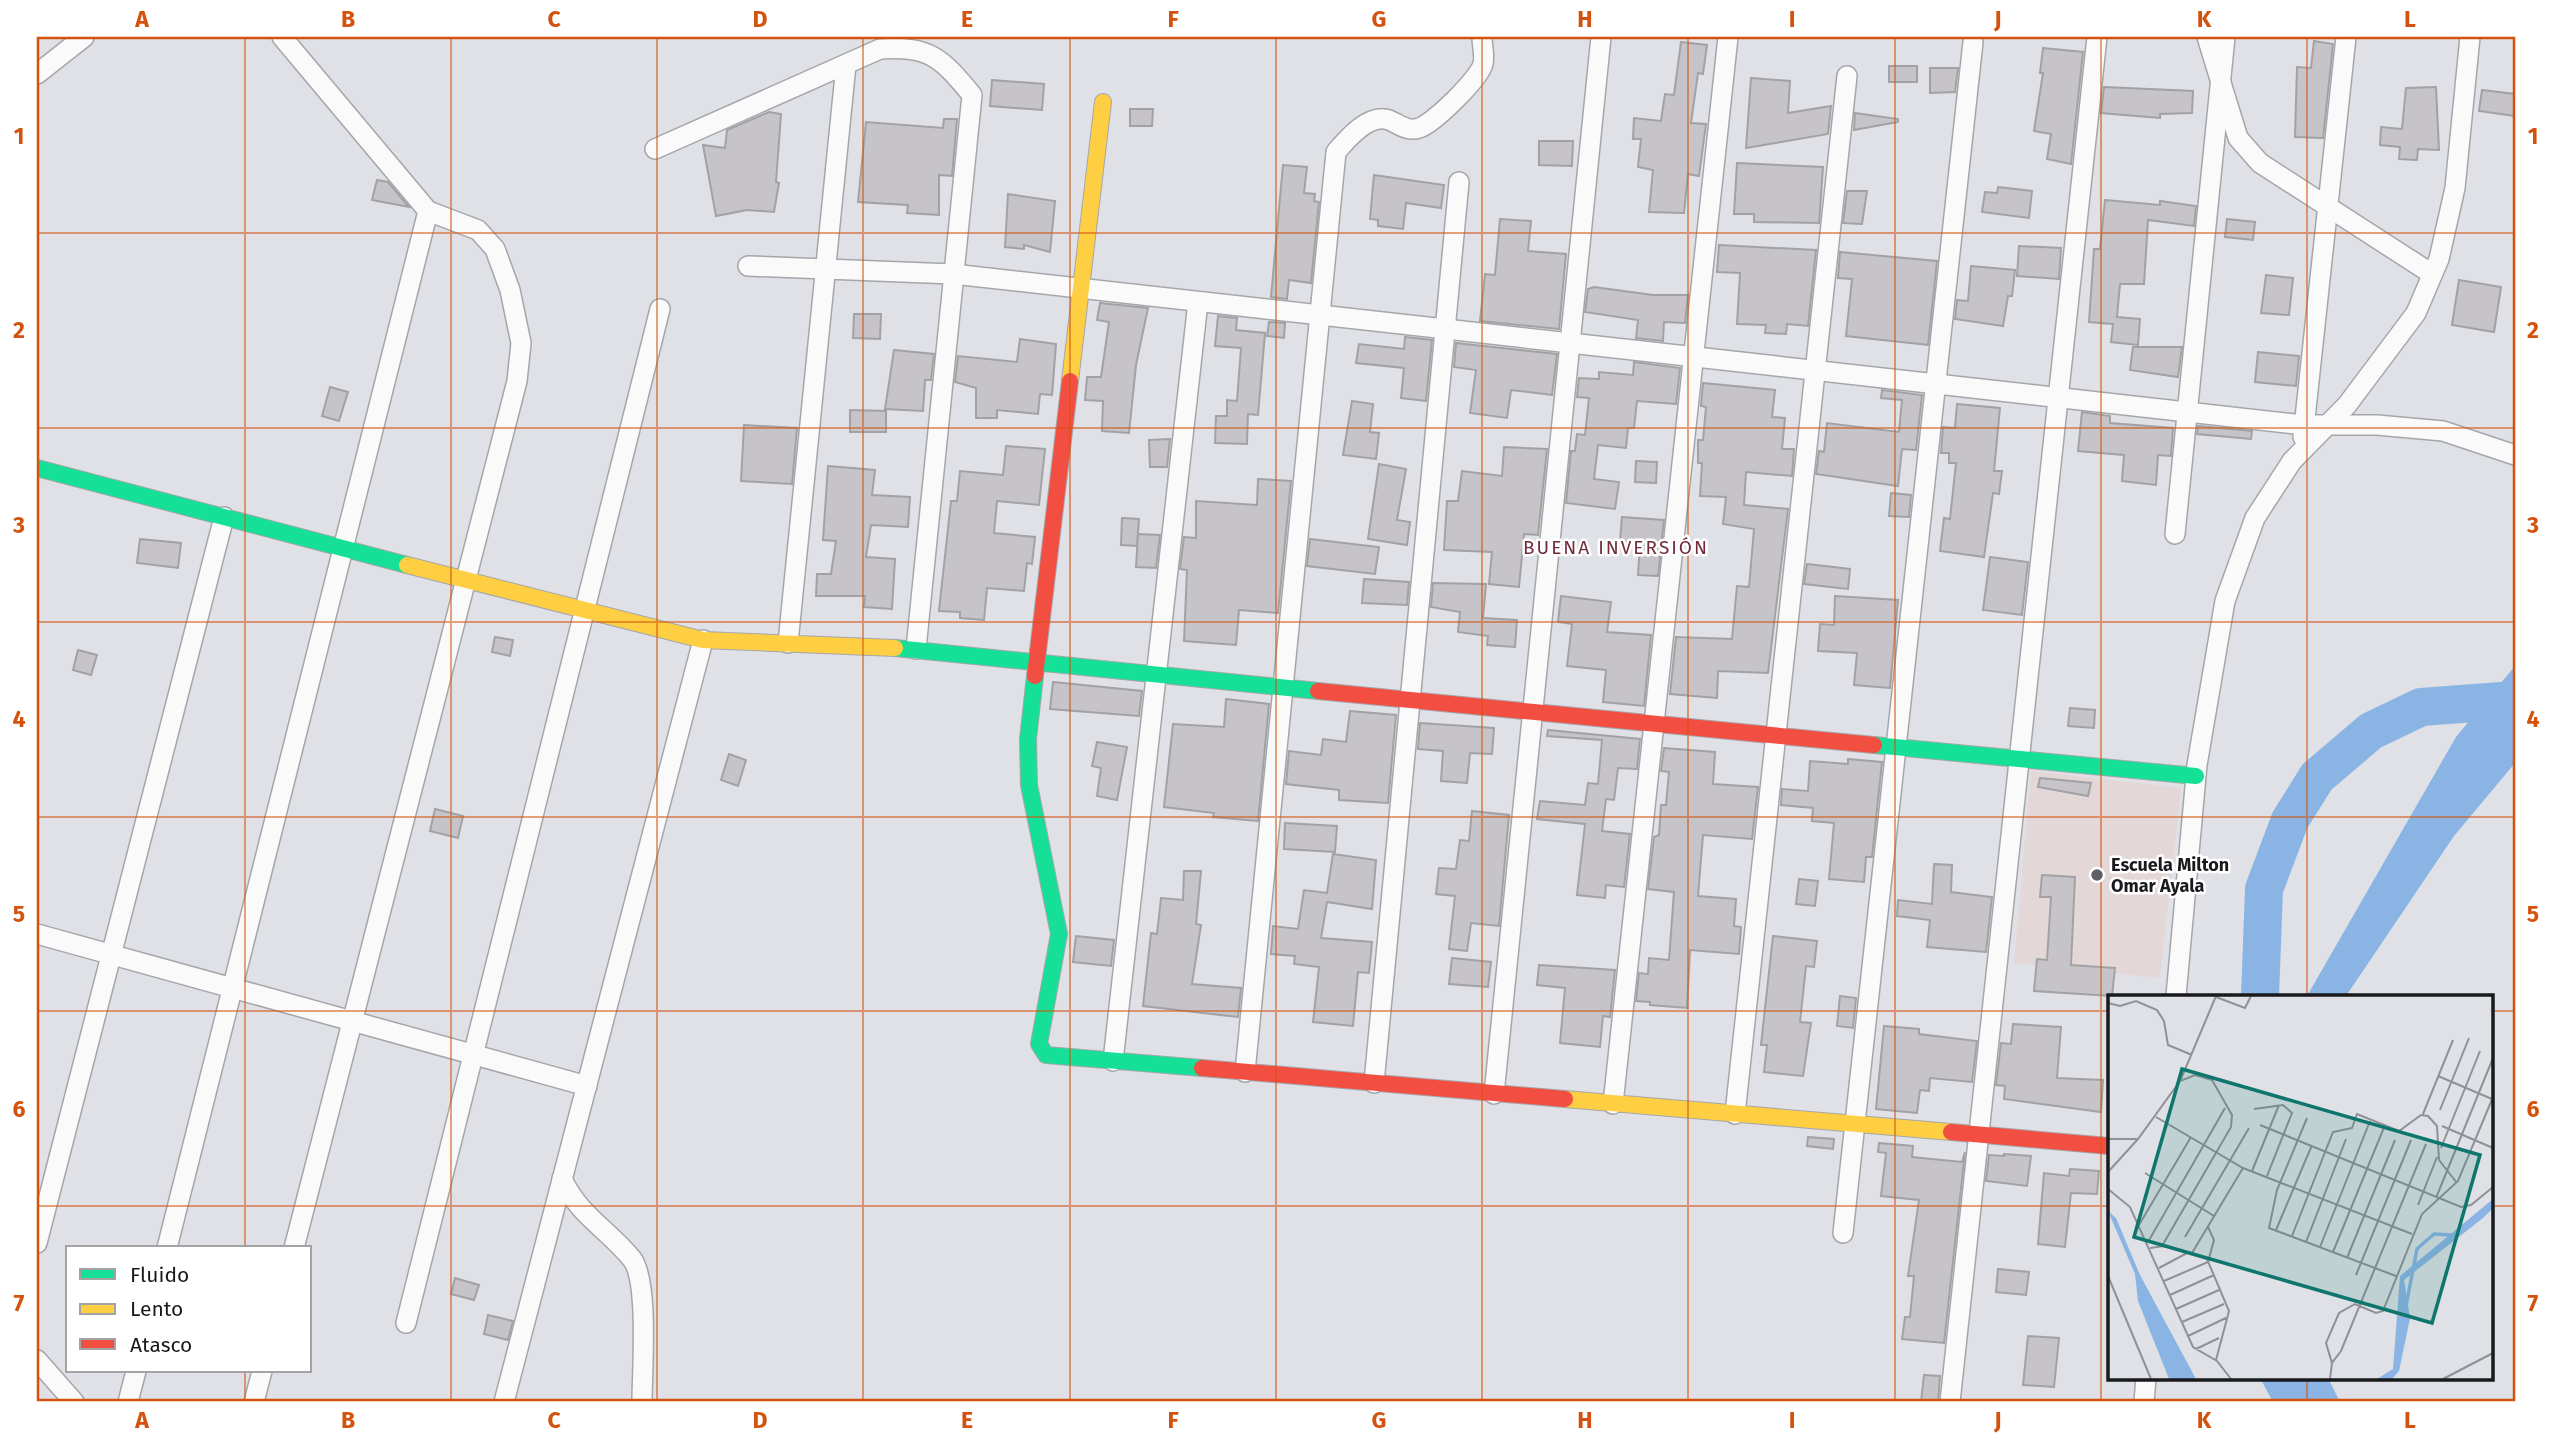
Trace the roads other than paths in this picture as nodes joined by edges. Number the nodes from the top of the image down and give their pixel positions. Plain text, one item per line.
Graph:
1 (84, 37) edge
2 (282, 37) edge
3 (1482, 37) edge
4 (1601, 37) edge
5 (1728, 37) edge
6 (2097, 37) edge
7 (2207, 37) edge
8 (2225, 37) edge
9 (2346, 37) edge
10 (2470, 37) edge
11 (1973, 42) dead end
12 (846, 65) junction
13 (37, 74) edge
14 (1847, 76) dead end
15 (2220, 88) junction
16 (1103, 102) dead end
17 (655, 149) dead end
18 (1459, 182) dead end
19 (2327, 207) junction
20 (428, 211) junction
21 (748, 265) dead end
22 (825, 269) junction
23 (953, 274) junction
24 (2432, 274) junction
25 (1082, 289) junction
26 (1198, 302) junction
27 (660, 309) dead end
28 (1320, 315) junction
29 (1445, 329) junction
30 (1570, 343) junction
31 (1692, 356) junction
32 (1815, 370) junction
33 (1936, 384) junction
34 (2058, 397) junction
35 (2188, 412) junction
36 (2304, 425) junction
37 (2325, 427) junction
38 (2301, 452) junction
39 (2515, 455) edge
40 (37, 468) edge
41 (224, 517) junction
42 (2175, 534) dead end
43 (345, 548) junction
44 (584, 611) junction
45 (704, 640) junction
46 (788, 643) junction
47 (916, 649) junction
48 (1037, 664) junction
49 (1156, 676) junction
50 (1283, 688) junction
51 (1410, 701) junction
52 (1533, 712) junction
53 (1653, 724) junction
54 (1776, 736) junction
55 (1896, 747) junction
56 (2019, 760) junction
57 (2196, 776) junction
58 (37, 934) edge
59 (111, 955) junction
60 (233, 988) junction
61 (2176, 995) edge
62 (352, 1021) junction
63 (473, 1054) junction
64 (1113, 1061) junction
65 (1245, 1072) junction
66 (1374, 1083) junction
67 (587, 1086) junction
68 (1494, 1094) junction
69 (1613, 1104) junction
70 (1735, 1114) junction
71 (2108, 1146) edge
72 (562, 1179) junction
73 (1843, 1233) dead end
74 (37, 1243) edge
75 (168, 1246) edge
76 (295, 1246) edge
77 (405, 1323) dead end
78 (37, 1360) edge
79 (136, 1372) edge
80 (262, 1372) edge
81 (2146, 1380) edge
82 (75, 1402) edge
83 (128, 1402) edge
84 (254, 1402) edge
85 (504, 1402) edge
86 (642, 1402) edge
87 (1950, 1402) edge
88 (2144, 1402) edge

1 - 13 street
2 - 20 street
3 - 28 street
4 - 30 street
5 - 31 street
6 - 34 street
7 - 15 street
8 - 15 street
9 - 19 street
10 - 24 street
11 - 33 street
12 - 17 street
12 - 22 street
12 - 23 street
14 - 32 street
15 - 19 street
15 - 35 street
16 - 25 street
18 - 29 street
19 - 24 street
19 - 36 street
20 - 43 street
20 - 62 street
21 - 22 street
22 - 23 street
22 - 46 street
23 - 25 street
23 - 47 street
24 - 37 street
25 - 26 street
25 - 48 street
26 - 28 street
26 - 49 street
27 - 44 street
28 - 29 street
28 - 50 street
29 - 30 street
29 - 51 street
30 - 31 street
30 - 52 street
31 - 32 street
31 - 53 street
32 - 33 street
32 - 54 street
33 - 34 street
33 - 55 street
34 - 35 street
34 - 56 street
35 - 36 street
35 - 42 street
36 - 37 street
36 - 38 street
37 - 38 street
37 - 39 street
38 - 57 street
40 - 41 street
41 - 43 street
41 - 59 street
43 - 44 street
43 - 60 street
44 - 45 street
44 - 63 street
45 - 46 street
45 - 67 street
46 - 47 street
47 - 48 street
48 - 49 street
48 - 64 street
49 - 50 street
49 - 64 street
50 - 51 street
50 - 65 street
51 - 52 street
51 - 66 street
52 - 53 street
52 - 68 street
53 - 54 street
53 - 69 street
54 - 55 street
54 - 70 street
55 - 56 street
55 - 73 street
56 - 57 street
56 - 87 street
57 - 61 street
58 - 59 street
59 - 60 street
59 - 74 street
60 - 62 street
60 - 75 street
62 - 63 street
62 - 76 street
63 - 67 street
63 - 77 street
64 - 65 street
65 - 66 street
66 - 68 street
67 - 72 street
68 - 69 street
69 - 70 street
70 - 71 street
72 - 85 street
72 - 86 street
78 - 82 street
79 - 83 street
80 - 84 street
81 - 88 street

